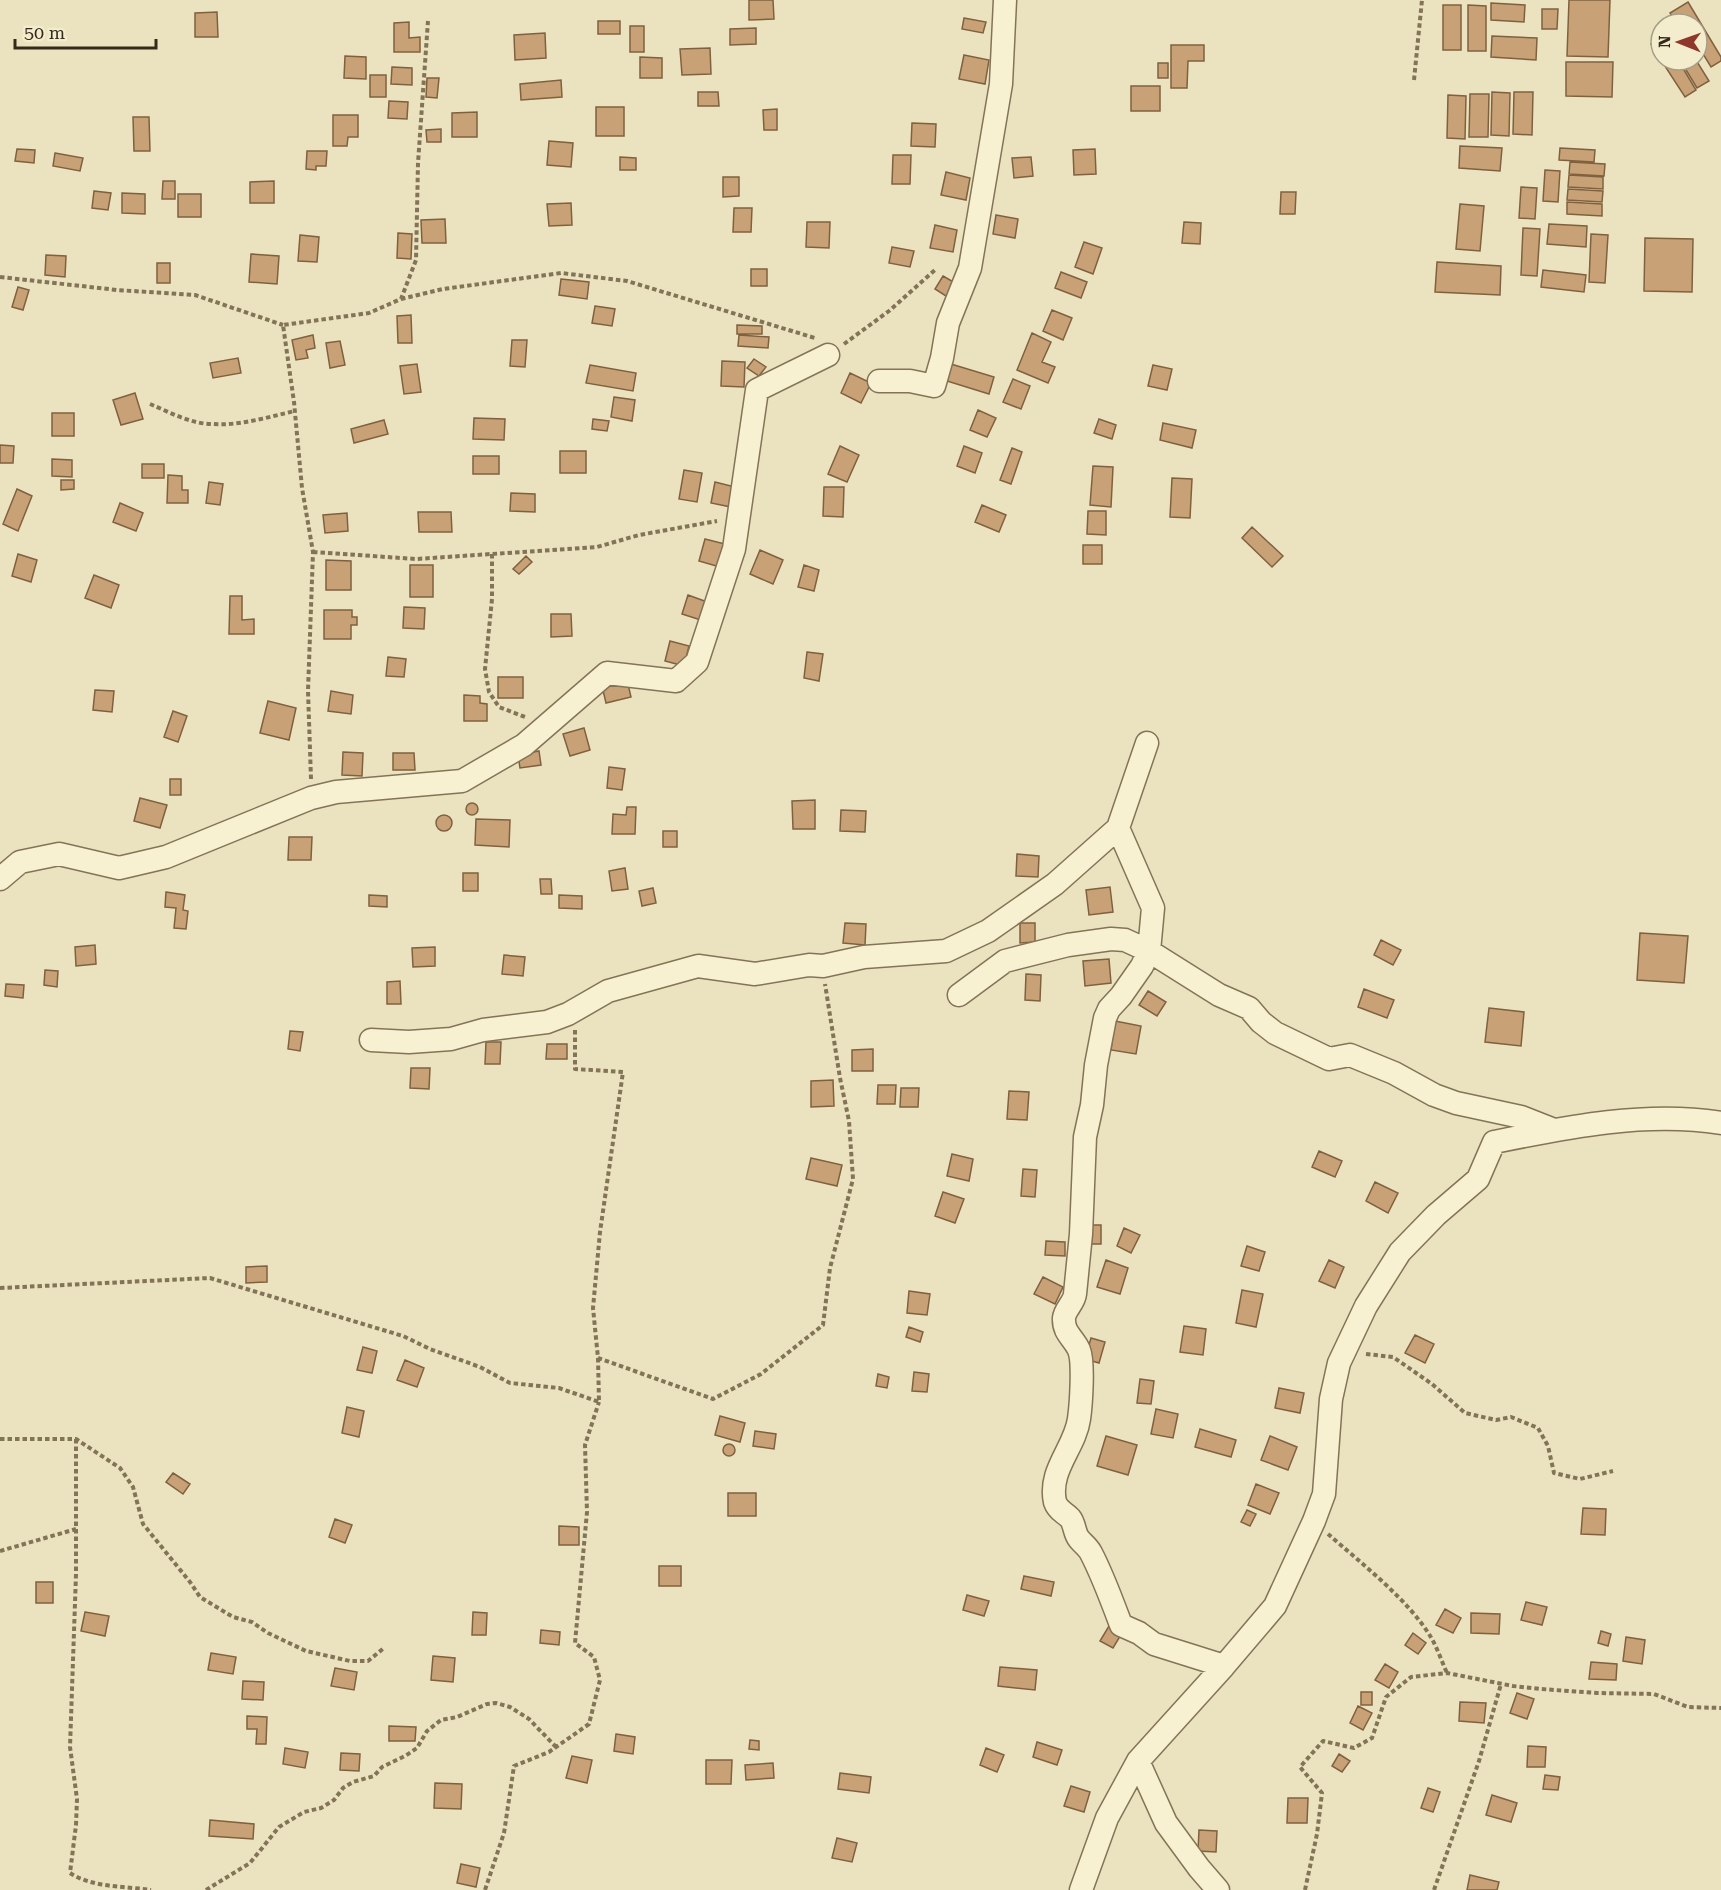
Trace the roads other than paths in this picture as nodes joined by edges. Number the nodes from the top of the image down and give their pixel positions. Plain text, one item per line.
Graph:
1 (1005, 0) edge
2 (828, 355) road end
3 (879, 381) dead end
4 (1147, 744) dead end
5 (1118, 828) junction
6 (0, 879) edge
7 (1149, 951) junction
8 (959, 995) dead end
9 (371, 1040) dead end
10 (1521, 1117) junction
11 (1721, 1123) edge
12 (1554, 1130) junction
13 (1494, 1142) junction
14 (1224, 1666) junction
15 (1138, 1761) junction
16 (1081, 1890) edge
17 (1218, 1890) edge

1 - 3 street
2 - 6 street
4 - 5 street
5 - 7 street
5 - 9 street
7 - 8 street
7 - 10 street
7 - 14 street
10 - 12 street
10 - 13 street
11 - 12 street
12 - 13 street
13 - 14 street
14 - 15 street
15 - 16 street
15 - 17 street

